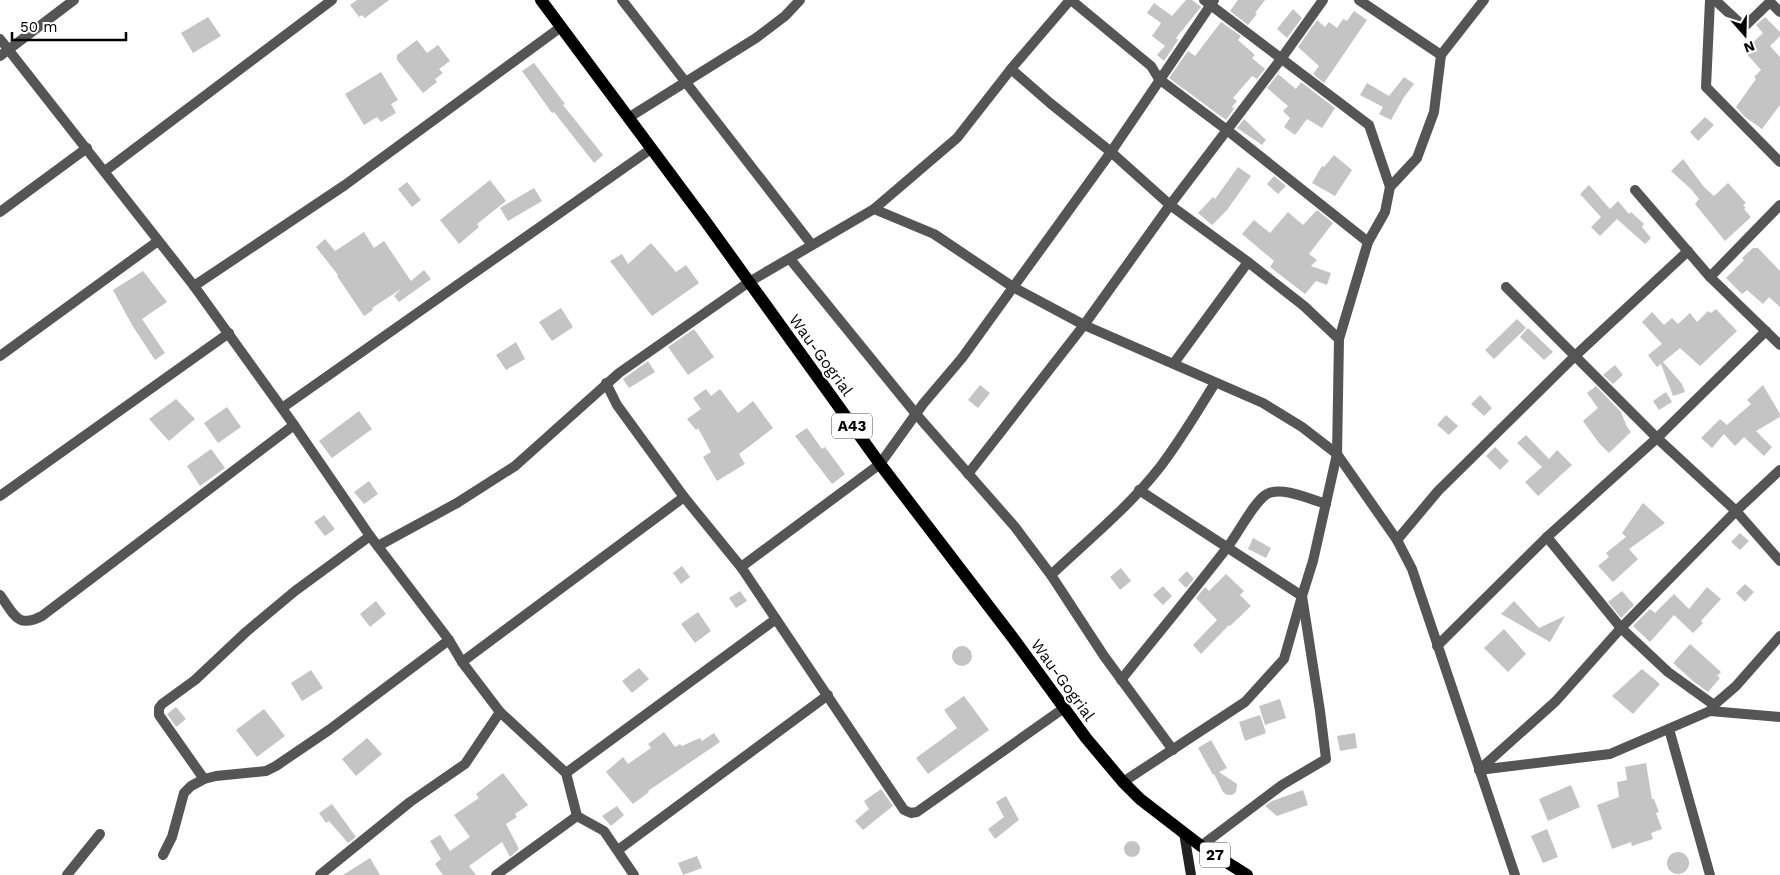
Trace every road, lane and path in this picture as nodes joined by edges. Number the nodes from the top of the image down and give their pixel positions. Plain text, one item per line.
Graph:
1 (74, 0) edge
2 (332, 0) edge
3 (541, 0) edge
4 (622, 0) edge
5 (800, 0) edge
6 (1071, 0) edge
7 (1323, 0) edge
8 (1360, 0) edge
9 (1484, 0) edge
10 (1710, 0) edge
11 (1715, 0) edge
12 (1771, 1) edge
13 (1210, 2) edge
14 (1780, 12) edge
15 (561, 27) junction
16 (0, 39) edge
17 (4, 53) edge
18 (1441, 55) junction
19 (1281, 58) junction
20 (1011, 69) junction
21 (1159, 79) junction
22 (687, 82) junction
23 (628, 118) junction
24 (1228, 130) junction
25 (87, 148) junction
26 (651, 149) junction
27 (1111, 152) junction
28 (1780, 162) edge
29 (105, 171) junction
30 (1390, 187) junction
31 (1635, 190) dead end
32 (1170, 204) junction
33 (1780, 205) edge
34 (874, 209) junction
35 (0, 212) edge
36 (158, 241) junction
37 (1368, 242) junction
38 (812, 245) junction
39 (1688, 251) junction
40 (790, 259) junction
41 (1248, 262) junction
42 (1710, 276) junction
43 (749, 282) junction
44 (194, 286) junction
45 (1013, 287) junction
46 (1506, 287) dead end
47 (1084, 325) junction
48 (1766, 331) junction
49 (229, 333) junction
50 (1339, 339) junction
51 (1780, 344) edge
52 (1576, 355) junction
53 (0, 356) edge
54 (1174, 363) junction
55 (606, 383) junction
56 (1215, 383) junction
57 (282, 408) junction
58 (916, 414) junction
59 (294, 425) junction
60 (1657, 438) junction
61 (1337, 454) junction
62 (880, 464) junction
63 (1780, 470) edge
64 (968, 474) junction
65 (1139, 490) junction
66 (0, 496) edge
67 (684, 497) junction
68 (1326, 504) junction
69 (1736, 511) junction
70 (370, 536) junction
71 (1547, 537) junction
72 (1397, 540) junction
73 (378, 546) junction
74 (1228, 547) junction
75 (1780, 561) edge
76 (740, 567) junction
77 (1051, 575) junction
78 (0, 595) edge
79 (1302, 596) junction
80 (776, 619) junction
81 (1621, 628) junction
82 (1780, 636) edge
83 (449, 640) junction
84 (1437, 646) junction
85 (462, 662) junction
86 (1121, 680) junction
87 (828, 696) junction
88 (1064, 708) junction
89 (1712, 708) junction
90 (500, 712) junction
91 (1780, 717) edge
92 (1669, 729) junction
93 (1173, 750) junction
94 (1479, 770) junction
95 (566, 773) junction
96 (204, 779) junction
97 (1123, 782) junction
98 (577, 816) junction
99 (1184, 833) junction
100 (100, 834) dead end
101 (1200, 846) junction
102 (618, 850) junction
103 (163, 855) dead end
104 (67, 875) edge
105 (320, 875) edge
106 (496, 875) edge
107 (634, 875) edge
108 (1191, 875) edge
109 (1247, 875) edge
110 (1515, 875) edge
111 (1710, 875) edge

1 - 17 street
2 - 29 street
3 - 15 main road, Wau-Gogrial / A43
4 - 22 street
5 - 22 street
6 - 20 street
6 - 21 street
7 - 19 street
8 - 18 street
9 - 18 street
10 - 28 street
11 - 12 street
12 - 14 street
13 - 19 street
13 - 21 street
15 - 23 main road, Wau-Gogrial / A43
15 - 44 street
16 - 17 street
17 - 25 street
18 - 30 street
19 - 24 street
19 - 30 street
20 - 27 street
20 - 34 street
21 - 24 street
21 - 27 street
22 - 23 street
22 - 38 street
23 - 26 main road, Wau-Gogrial / A43
24 - 32 street
24 - 37 street
25 - 29 street
25 - 35 street
26 - 43 main road, Wau-Gogrial / A43
26 - 57 street
27 - 32 street
27 - 45 street
29 - 36 street
30 - 37 street
31 - 39 street
32 - 41 street
32 - 47 street
33 - 42 street
34 - 38 street
34 - 45 street
36 - 44 street
36 - 53 street
37 - 50 street
38 - 40 street
39 - 42 street
39 - 52 street
40 - 43 street
40 - 58 street
41 - 50 street
41 - 54 street
42 - 48 street
43 - 55 street
43 - 62 main road, Wau-Gogrial / A43
44 - 49 street
45 - 47 street
45 - 58 street
46 - 52 street
47 - 54 street
47 - 64 street
48 - 51 street
48 - 60 street
49 - 57 street
49 - 66 street
50 - 61 street
52 - 60 street
52 - 72 street
54 - 56 street
55 - 67 street
55 - 73 street
56 - 61 street
56 - 65 street
57 - 59 street
58 - 62 street
58 - 64 street
59 - 70 street
59 - 78 street
60 - 69 street
60 - 71 street
61 - 68 street
61 - 72 street
62 - 76 street
62 - 88 main road, Wau-Gogrial / A43
63 - 69 street
64 - 77 street
65 - 74 street
65 - 77 street
67 - 76 street
67 - 85 street
68 - 74 street
68 - 79 street
69 - 75 street
69 - 81 street
70 - 73 street
70 - 96 street
71 - 81 street
71 - 84 street
72 - 84 street
73 - 83 street
74 - 79 street
74 - 86 street
76 - 80 street
77 - 86 street
79 - 93 street
79 - 101 street
80 - 87 street
80 - 95 street
81 - 89 street
81 - 94 street
82 - 89 street
83 - 85 street
83 - 96 street
84 - 94 street
85 - 90 street
86 - 93 street
87 - 88 street
87 - 102 street
88 - 97 main road, Wau-Gogrial / A43
89 - 91 street
89 - 92 street
90 - 95 street
90 - 105 street
92 - 94 street
92 - 111 street
93 - 97 street
94 - 110 street
95 - 98 street
96 - 103 street
97 - 99 main road, Wau-Gogrial / A43
98 - 102 street
98 - 106 street
99 - 101 main road, 27
99 - 108 street
100 - 104 street
101 - 109 main road, 27
102 - 107 street

